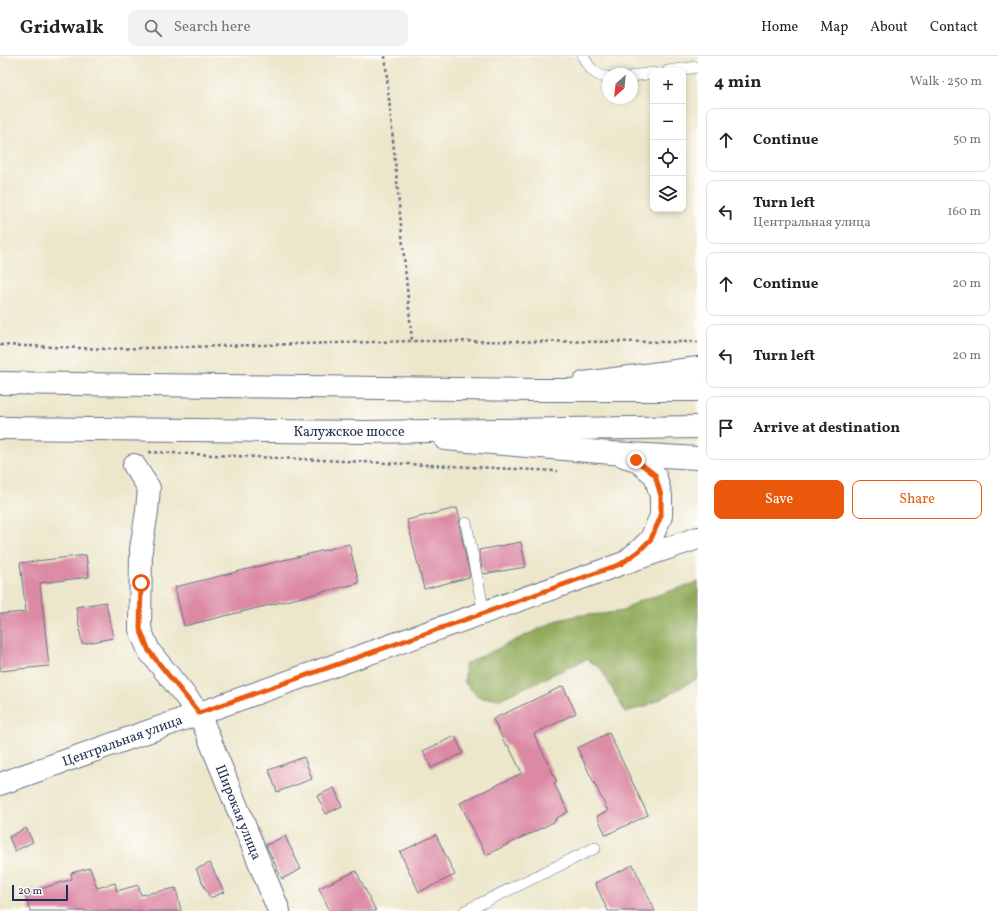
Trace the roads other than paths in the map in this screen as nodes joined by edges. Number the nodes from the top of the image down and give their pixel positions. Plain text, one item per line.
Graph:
1 (584, 56) edge
2 (698, 67) edge
3 (686, 69) edge
4 (650, 73) edge
5 (638, 75) edge
6 (602, 76) edge
7 (698, 368) edge
8 (0, 383) edge
9 (534, 390) junction
10 (698, 390) edge
11 (698, 427) edge
12 (0, 428) edge
13 (364, 432) junction
14 (612, 453) junction
15 (698, 458) edge
16 (139, 459) road end
17 (466, 523) dead end
18 (698, 538) edge
19 (621, 564) junction
20 (484, 613) junction
21 (391, 639) dead end
22 (304, 676) junction
23 (199, 713) junction
24 (0, 784) edge
25 (595, 848) dead end
26 (279, 911) edge
27 (465, 911) edge

1 - 6 lane
2 - 3 lane
4 - 5 lane
7 - 9 main road
8 - 9 main road
9 - 10 main road
11 - 13 main road, Калужское шоссе
12 - 13 main road, Калужское шоссе
13 - 14 main road
14 - 15 main road
14 - 19 main road
16 - 23 main road, Широкая улица
17 - 20 lane
18 - 19 main road, Центральная улица
19 - 20 main road, Центральная улица
20 - 22 main road, Центральная улица
21 - 22 lane
22 - 23 main road, Центральная улица
23 - 24 main road, Центральная улица
23 - 26 main road, Широкая улица
25 - 27 lane

